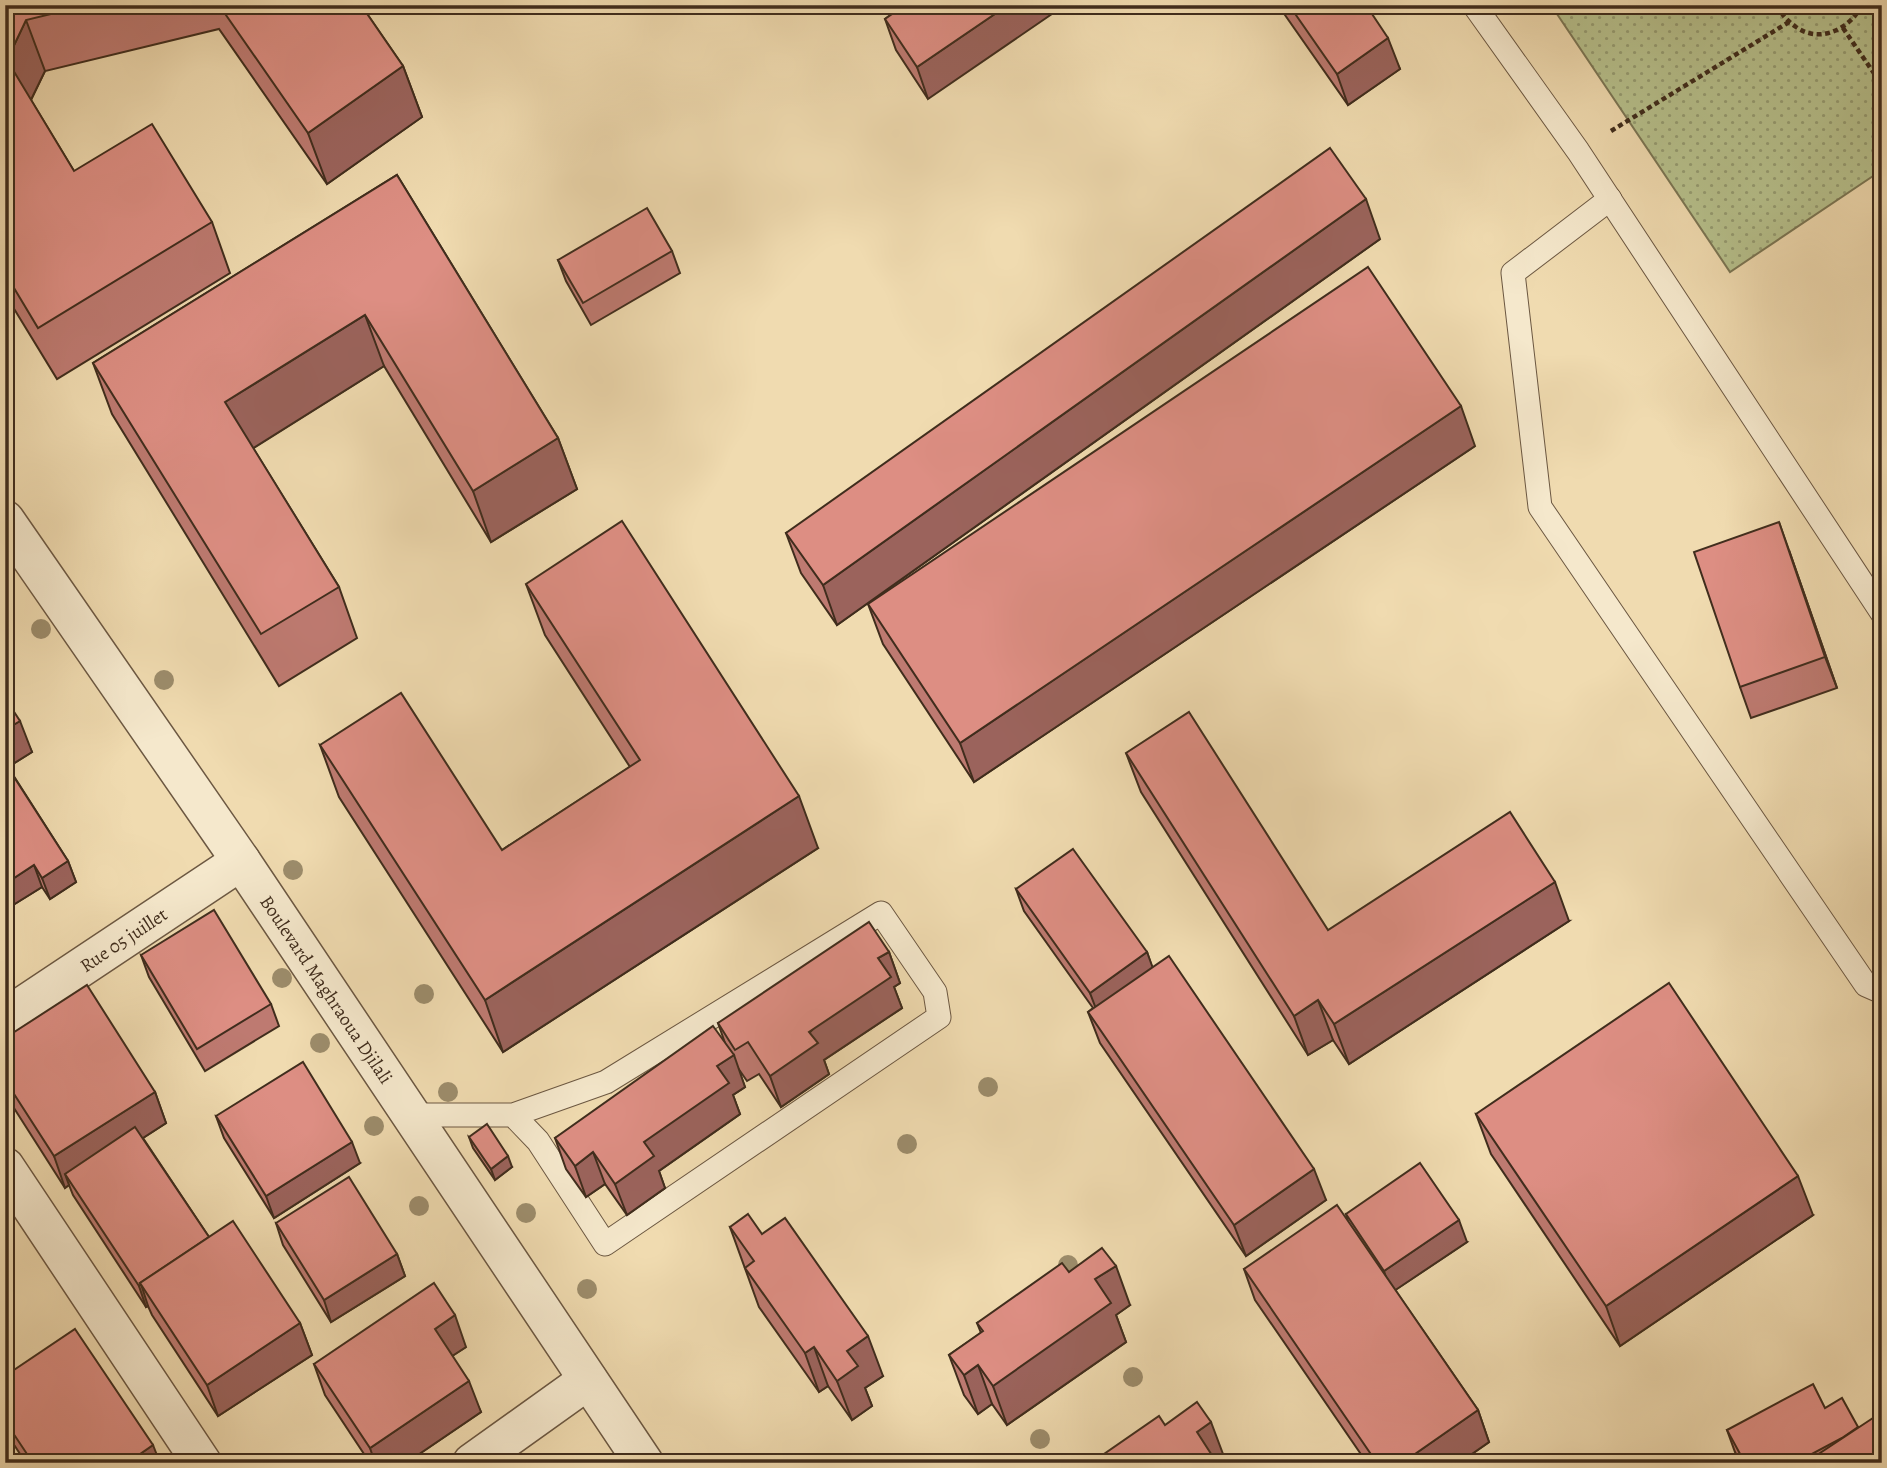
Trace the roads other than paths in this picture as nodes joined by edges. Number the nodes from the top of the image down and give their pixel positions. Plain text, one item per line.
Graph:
1 (1474, 5) edge
2 (1610, 199) junction
3 (5, 520) edge
4 (1882, 612) edge
5 (241, 861) junction
6 (1882, 992) edge
7 (5, 1018) edge
8 (410, 1115) junction
9 (513, 1115) junction
10 (5, 1167) edge
11 (588, 1380) junction
12 (202, 1463) edge
13 (472, 1463) edge
14 (644, 1463) edge

1 - 2 lane
2 - 4 lane
2 - 6 lane
3 - 5 street, Boulevard Maghraoua Djilali
5 - 7 street, Rue 05 juillet
5 - 8 street, Boulevard Maghraoua Djilali
8 - 9 lane
8 - 11 street, Boulevard Maghraoua Djilali
9 - 9 lane
10 - 12 street
11 - 13 street
11 - 14 street, Boulevard Maghraoua Djilali

